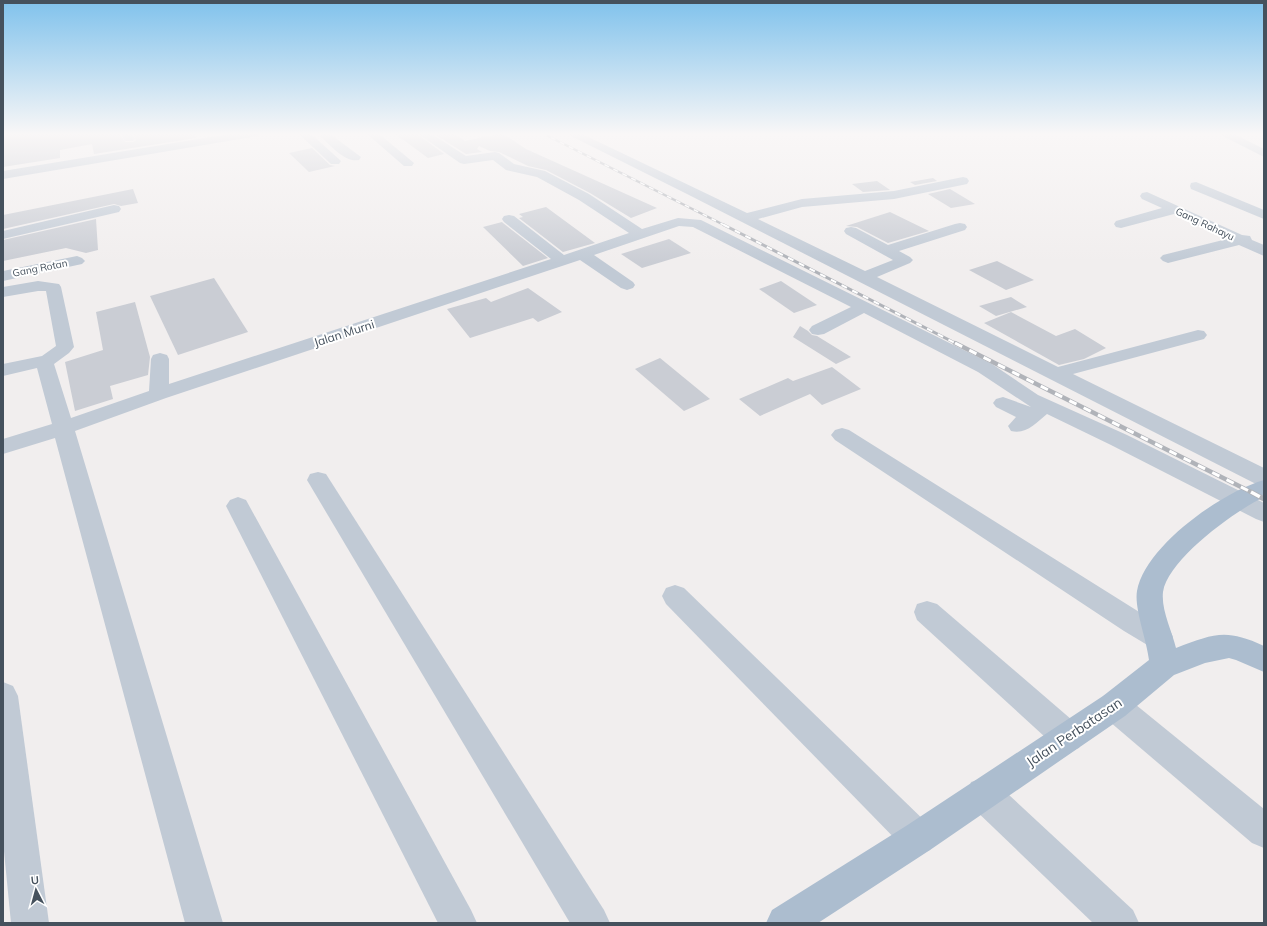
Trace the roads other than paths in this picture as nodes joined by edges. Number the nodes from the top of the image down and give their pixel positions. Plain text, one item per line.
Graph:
1 (544, 176) edge
2 (661, 176) edge
3 (963, 181) dead end
4 (1196, 186) dead end
5 (1147, 196) dead end
6 (1175, 209) junction
7 (114, 210) dead end
8 (1264, 215) edge
9 (744, 218) junction
10 (509, 219) dead end
11 (1121, 224) dead end
12 (960, 226) dead end
13 (851, 231) dead end
14 (639, 234) junction
15 (3, 235) edge
16 (1264, 236) edge
17 (1240, 240) junction
18 (887, 250) junction
19 (1264, 251) edge
20 (582, 254) junction
21 (1168, 258) dead end
22 (77, 261) dead end
23 (563, 261) junction
24 (3, 276) edge
25 (865, 277) junction
26 (627, 285) dead end
27 (3, 292) edge
28 (856, 311) junction
29 (818, 330) dead end
30 (1198, 335) dead end
31 (160, 359) dead end
32 (48, 360) junction
33 (3, 370) edge
34 (1056, 373) junction
35 (159, 394) junction
36 (1003, 403) dead end
37 (1034, 414) junction
38 (62, 428) junction
39 (842, 435) dead end
40 (3, 447) edge
41 (1264, 478) edge
42 (318, 480) dead end
43 (1256, 501) edge
44 (238, 506) dead end
45 (675, 596) dead end
46 (927, 612) dead end
47 (1159, 637) junction
48 (1264, 660) edge
49 (1164, 666) junction
50 (3, 696) edge
51 (1114, 706) junction
52 (1068, 737) junction
53 (983, 794) junction
54 (1264, 831) edge
55 (918, 838) junction
56 (30, 923) edge
57 (204, 923) edge
58 (458, 923) edge
59 (591, 923) edge
60 (785, 923) edge
61 (1120, 923) edge

1 - 14 street
2 - 9 street
3 - 9 street
4 - 8 street
5 - 6 street, Gang Rahayu
6 - 11 street
6 - 17 street, Gang Rahayu
7 - 15 street
9 - 25 street
10 - 23 street
12 - 18 street
13 - 18 street
14 - 20 street, Jalan Murni
14 - 28 street, Jalan Murni
16 - 17 street
17 - 19 street, Gang Rahayu
17 - 21 street
18 - 25 street
20 - 23 street, Jalan Murni
20 - 26 street
22 - 24 street, Gang Rotan
23 - 35 street, Jalan Murni
25 - 34 street
27 - 32 street
28 - 29 street
28 - 37 street
30 - 34 street
31 - 35 street
32 - 33 street
32 - 38 street
34 - 41 street
35 - 38 street, Jalan Murni
36 - 37 street
37 - 43 street
38 - 40 street, Jalan Murni
38 - 57 street
39 - 47 street
42 - 59 street
43 - 47 main road
44 - 58 street
45 - 55 street
46 - 52 street
47 - 49 main road
48 - 49 main road, Jalan Perbatasan
49 - 51 main road, Jalan Perbatasan
50 - 56 street
51 - 52 main road, Jalan Perbatasan
51 - 54 street
52 - 53 main road, Jalan Perbatasan
53 - 55 main road, Jalan Perbatasan
53 - 61 street
55 - 60 main road, Jalan Perbatasan

